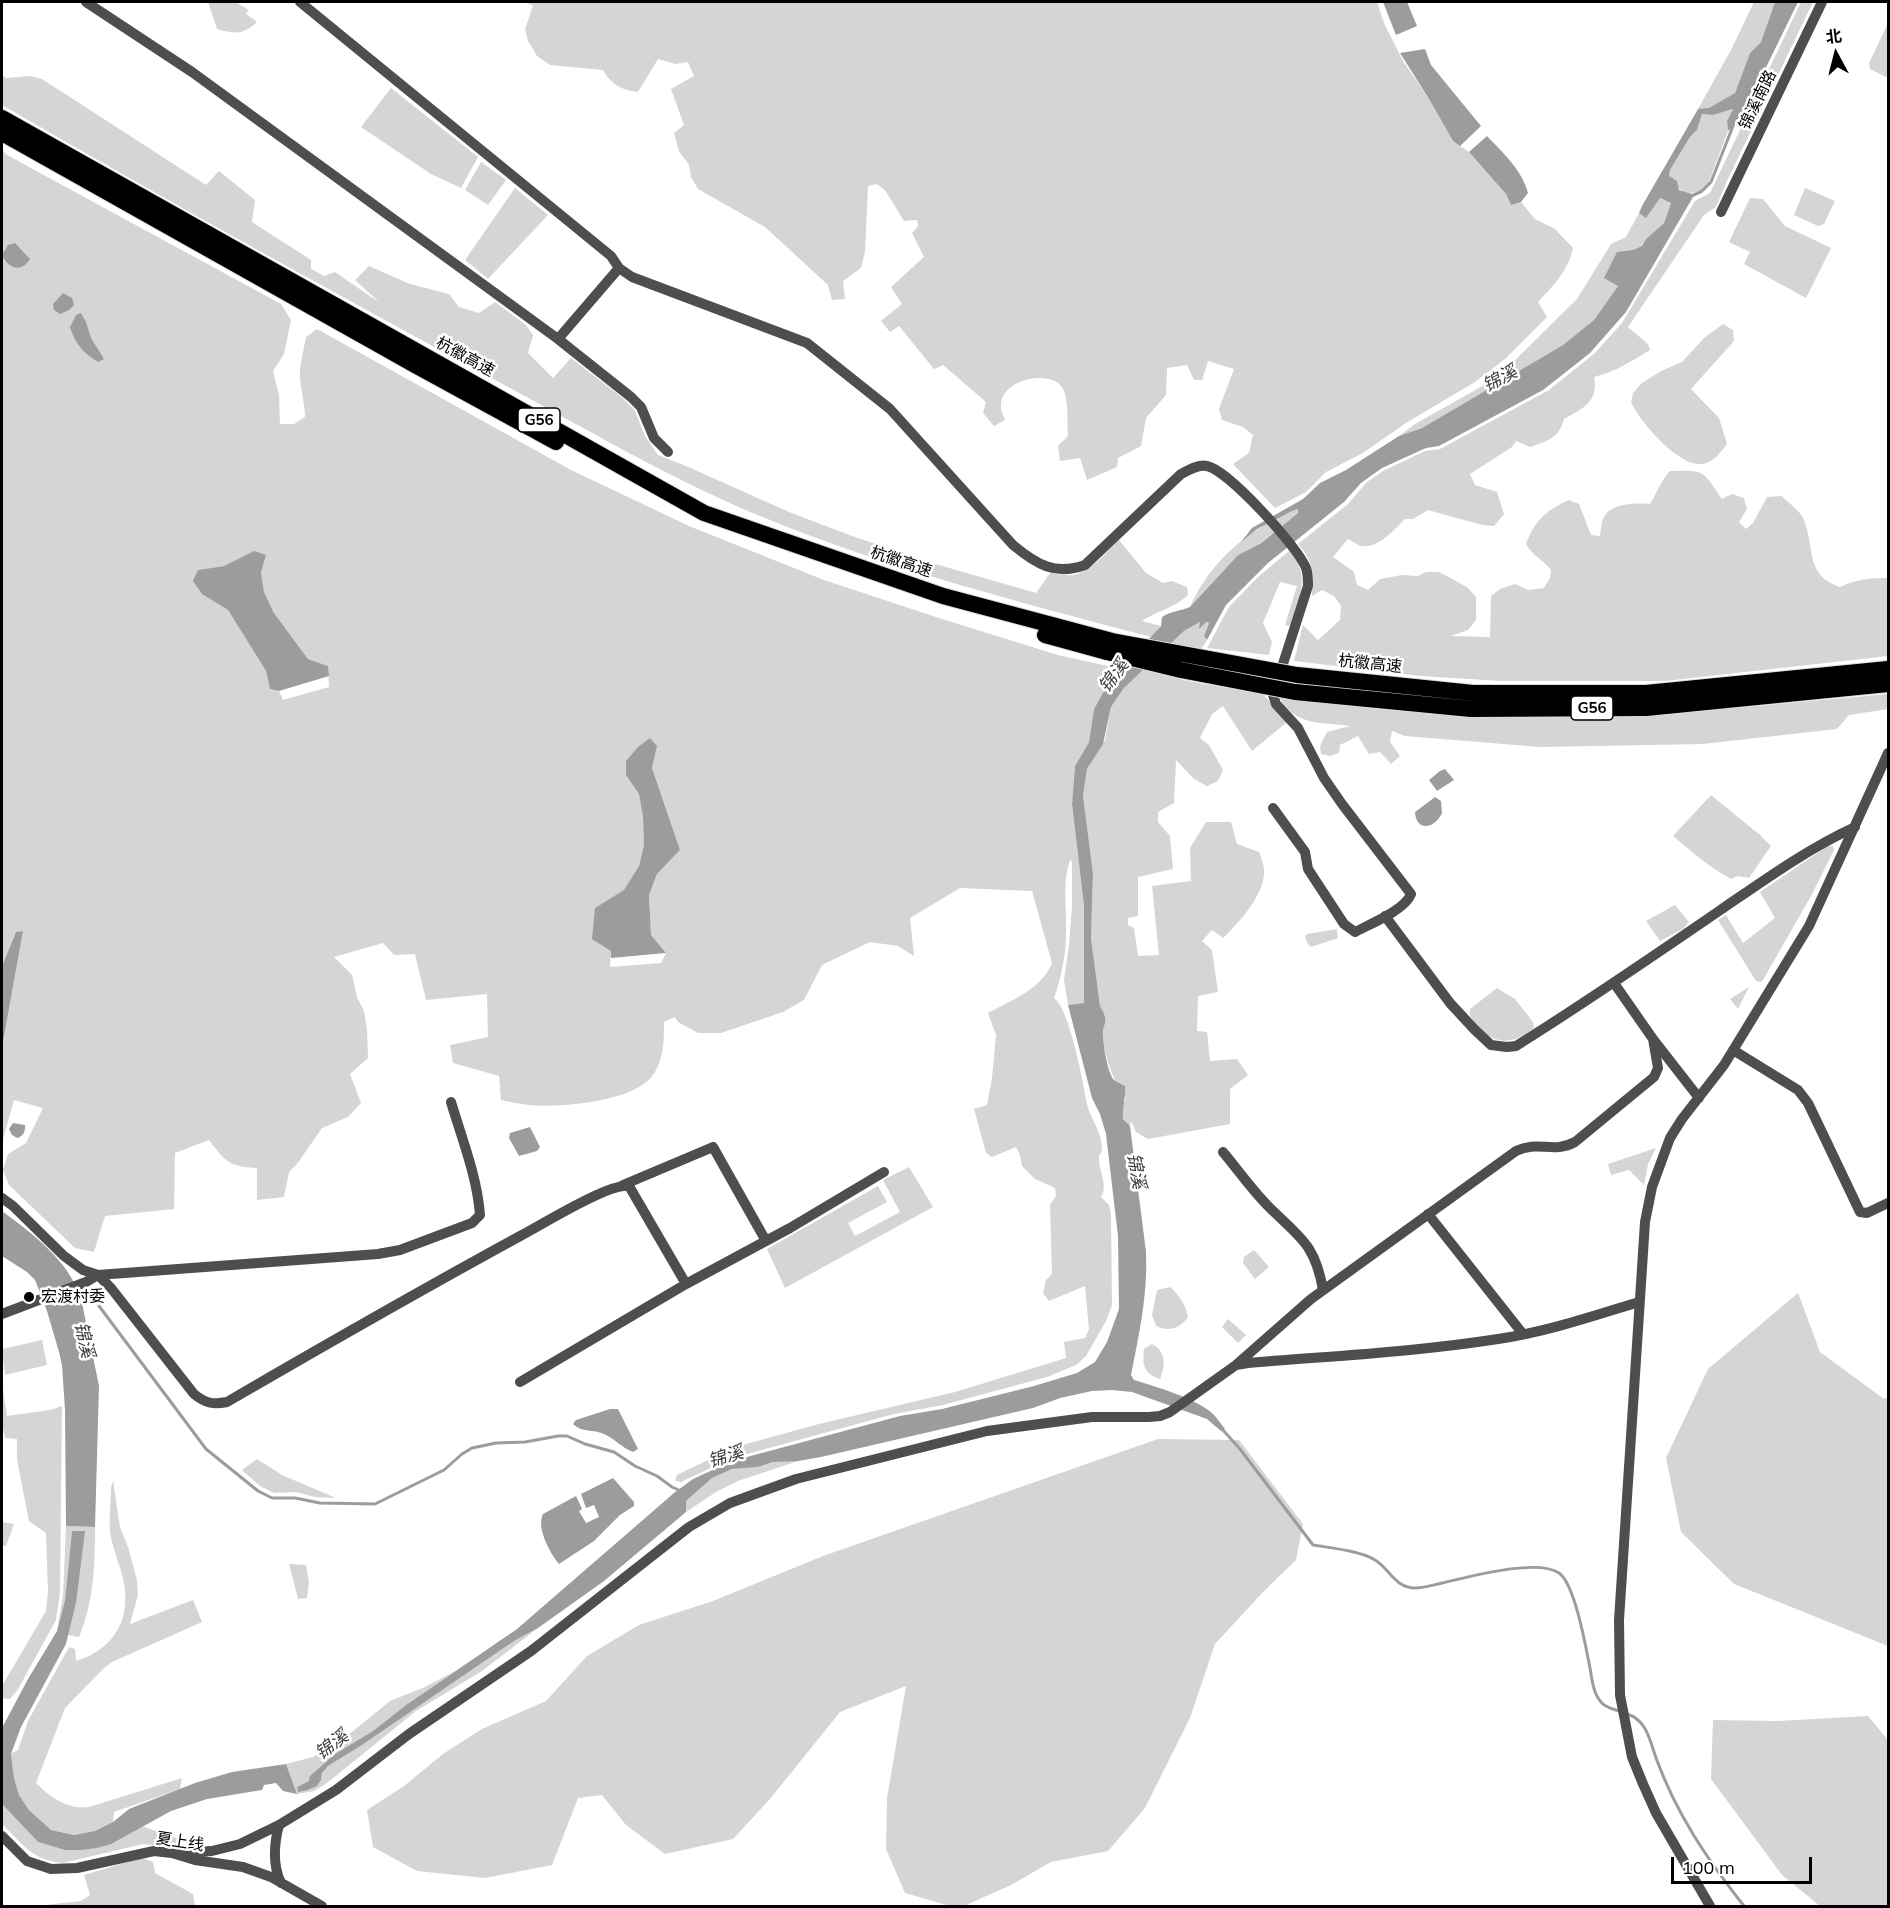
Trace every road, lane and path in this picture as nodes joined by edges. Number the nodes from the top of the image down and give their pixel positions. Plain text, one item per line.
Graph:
1 (86, 2) edge
2 (300, 2) edge
3 (1822, 2) edge
4 (2, 118) edge
5 (2, 133) edge
6 (1721, 212) dead end
7 (619, 268) junction
8 (558, 339) junction
9 (668, 452) dead end
10 (1109, 646) junction
11 (1888, 669) edge
12 (1888, 684) edge
13 (1888, 753) edge
14 (1273, 808) dead end
15 (1855, 827) junction
16 (1385, 916) junction
17 (1614, 982) junction
18 (1653, 1039) junction
19 (1733, 1050) junction
20 (1699, 1098) junction
21 (451, 1102) dead end
22 (1223, 1152) dead end
23 (884, 1172) dead end
24 (623, 1185) junction
25 (2, 1198) edge
26 (1888, 1203) edge
27 (1428, 1214) junction
28 (766, 1241) junction
29 (98, 1275) junction
30 (686, 1284) junction
31 (1323, 1290) junction
32 (1640, 1302) junction
33 (2, 1314) edge
34 (1523, 1334) junction
35 (1236, 1365) junction
36 (520, 1382) dead end
37 (279, 1824) junction
38 (2, 1836) edge
39 (172, 1853) junction
40 (282, 1884) junction
41 (322, 1906) edge
42 (1710, 1906) edge

1 - 8 street
2 - 7 street
3 - 6 street, 锦溪南路
4 - 10 highway, 杭徽高速 / G56
5 - 10 highway, 杭徽高速 / G56
7 - 8 street
7 - 16 street
8 - 9 street
10 - 11 highway, 杭徽高速 / G56, bridge
10 - 12 highway, 杭徽高速 / G56, bridge
13 - 15 street
14 - 16 street
15 - 17 street
15 - 19 street
16 - 17 street
17 - 18 street
18 - 20 street
18 - 27 street
19 - 20 street
19 - 26 street
20 - 32 street
21 - 29 street
22 - 31 street
23 - 28 street
24 - 28 street
24 - 29 street
24 - 30 street
25 - 29 street
27 - 31 street
27 - 34 street
28 - 30 street
29 - 33 street
30 - 36 street
31 - 35 street
32 - 34 street
32 - 42 street
34 - 35 street
35 - 37 street
37 - 39 street
37 - 40 street
38 - 39 street, 夏上线
39 - 40 street, 夏上线
40 - 41 street, 夏上线

